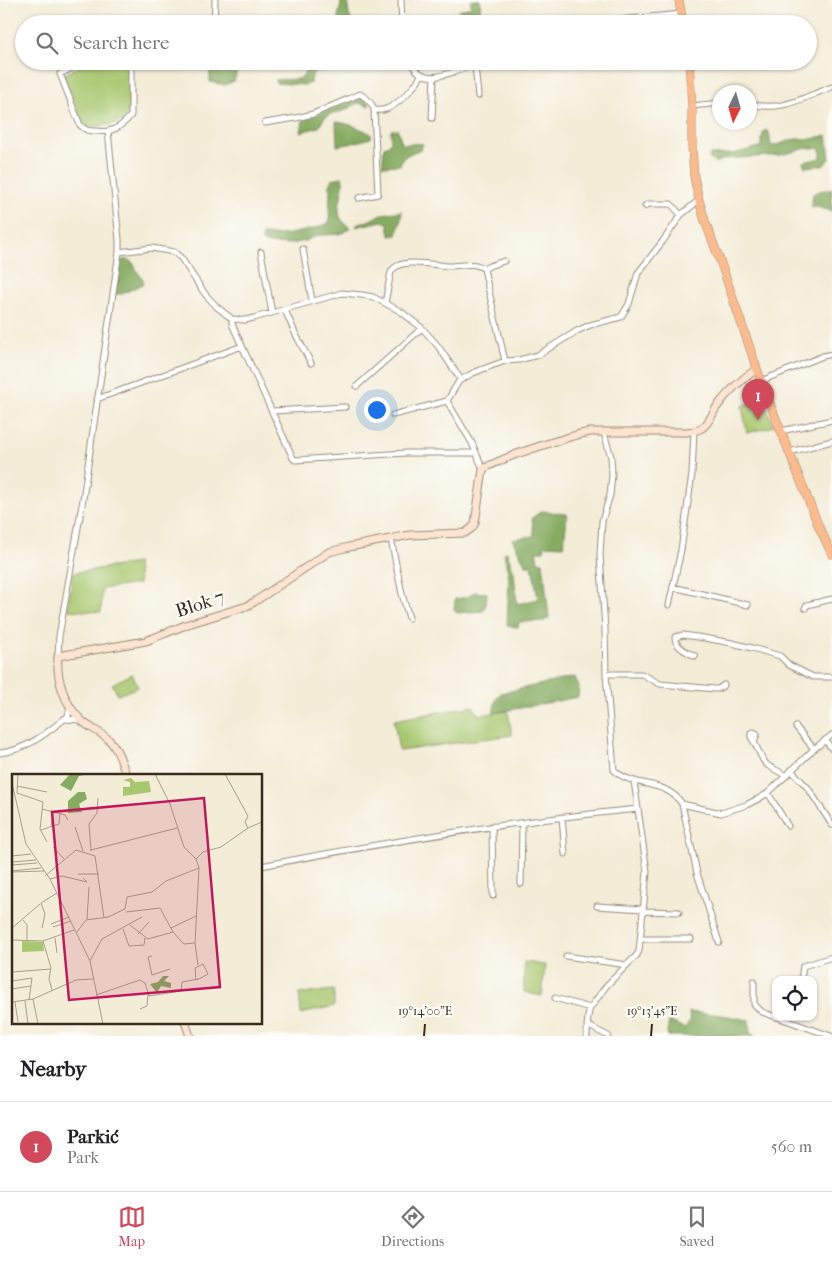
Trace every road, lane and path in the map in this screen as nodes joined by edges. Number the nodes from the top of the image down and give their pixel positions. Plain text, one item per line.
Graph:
1 (215, 0) edge
2 (401, 0) edge
3 (678, 0) edge
4 (681, 14) joint
5 (214, 15) edge
6 (402, 15) edge
7 (670, 15) edge
8 (68, 70) edge
9 (131, 70) edge
10 (416, 70) edge
11 (458, 70) edge
12 (476, 70) edge
13 (690, 70) edge
14 (421, 75) junction
15 (434, 77) junction
16 (832, 87) edge
17 (478, 96) dead end
18 (712, 104) edge
19 (757, 105) edge
20 (692, 106) junction
21 (374, 110) junction
22 (432, 118) dead end
23 (266, 123) dead end
24 (108, 132) junction
25 (359, 198) dead end
26 (699, 200) junction
27 (644, 206) dead end
28 (681, 214) junction
29 (303, 249) dead end
30 (119, 252) junction
31 (261, 252) dead end
32 (504, 261) dead end
33 (484, 269) junction
34 (312, 301) junction
35 (385, 302) junction
36 (285, 310) junction
37 (272, 313) junction
38 (232, 319) junction
39 (422, 328) junction
40 (242, 346) junction
41 (832, 354) edge
42 (505, 361) junction
43 (311, 363) dead end
44 (757, 369) junction
45 (461, 380) junction
46 (761, 380) junction
47 (357, 386) dead end
48 (97, 398) junction
49 (447, 401) junction
50 (344, 407) dead end
51 (272, 411) junction
52 (393, 415) dead end
53 (832, 420) edge
54 (694, 431) junction
55 (781, 431) junction
56 (604, 433) junction
57 (832, 441) edge
58 (790, 452) junction
59 (476, 453) junction
60 (482, 469) junction
61 (391, 539) junction
62 (832, 554) edge
63 (672, 587) junction
64 (832, 599) edge
65 (668, 605) dead end
66 (748, 605) dead end
67 (805, 608) dead end
68 (409, 618) dead end
69 (58, 656) junction
70 (695, 656) dead end
71 (606, 674) junction
72 (832, 677) edge
73 (724, 685) dead end
74 (70, 707) junction
75 (63, 719) junction
76 (81, 720) junction
77 (796, 727) dead end
78 (832, 735) edge
79 (825, 740) junction
80 (754, 742) dead end
81 (814, 749) junction
82 (832, 749) edge
83 (0, 752) edge
84 (790, 770) junction
85 (126, 774) edge
86 (785, 775) junction
87 (634, 781) junction
88 (768, 793) junction
89 (682, 804) junction
90 (638, 809) junction
91 (562, 817) junction
92 (522, 823) junction
93 (832, 825) edge
94 (492, 826) junction
95 (788, 826) dead end
96 (565, 854) dead end
97 (262, 866) edge
98 (522, 884) dead end
99 (492, 896) dead end
100 (597, 906) dead end
101 (643, 910) junction
102 (678, 912) dead end
103 (641, 939) junction
104 (691, 939) dead end
105 (719, 942) dead end
106 (566, 956) dead end
107 (832, 957) edge
108 (627, 966) junction
109 (802, 976) edge
110 (754, 981) dead end
111 (555, 998) dead end
112 (590, 1008) junction
113 (772, 1016) edge
114 (796, 1021) edge
115 (186, 1024) edge
116 (587, 1025) junction
117 (832, 1030) edge
118 (190, 1036) edge
119 (587, 1036) edge
120 (608, 1036) edge
121 (831, 1036) edge

1 - 5 street
2 - 6 street
3 - 4 main road
4 - 7 street
8 - 24 street
9 - 24 street
10 - 14 street
11 - 15 street
12 - 17 street
13 - 20 main road
14 - 15 street
14 - 21 street
15 - 22 street
16 - 19 street
18 - 20 street
20 - 26 main road
21 - 23 street
21 - 25 street
24 - 30 street
26 - 28 street
26 - 44 main road
27 - 28 street
28 - 42 street
29 - 34 street
30 - 38 street
30 - 48 street
31 - 37 street
32 - 33 street
33 - 35 street
33 - 42 street
34 - 35 street
34 - 36 street
35 - 39 street
36 - 37 street
36 - 43 street
37 - 38 street
38 - 40 street
39 - 45 street
39 - 47 street
40 - 48 street
40 - 51 street
41 - 46 street
42 - 45 street
44 - 46 main road
44 - 54 street
45 - 49 street
46 - 55 main road
48 - 69 street
49 - 52 street
49 - 59 street
50 - 51 street
51 - 59 street
53 - 55 street
54 - 56 street
54 - 63 street
55 - 58 main road
56 - 60 street
56 - 71 street
57 - 58 street
58 - 62 main road
59 - 60 street
60 - 61 street, Blok 7
61 - 68 street
61 - 69 street, Blok 7
63 - 65 street
63 - 66 street
64 - 67 street
69 - 74 street
70 - 72 street
71 - 73 street
71 - 87 street
74 - 75 street
74 - 76 street
75 - 76 street
75 - 83 street
76 - 85 street
77 - 81 street
78 - 79 street
79 - 81 street
79 - 82 street
80 - 86 street
81 - 84 street
84 - 86 street
84 - 93 street
86 - 88 street
87 - 89 street
87 - 90 street
88 - 89 street
88 - 95 street
89 - 105 street
90 - 91 street
90 - 101 street
91 - 92 street
91 - 96 street
92 - 94 street
92 - 98 street
94 - 97 street
94 - 99 street
100 - 101 street
101 - 102 street
101 - 103 street
103 - 104 street
103 - 108 street
106 - 108 street
107 - 109 street
108 - 112 street
110 - 113 street
111 - 112 street
112 - 116 street
114 - 121 street
115 - 118 street
116 - 119 street
116 - 120 street
117 - 121 street

